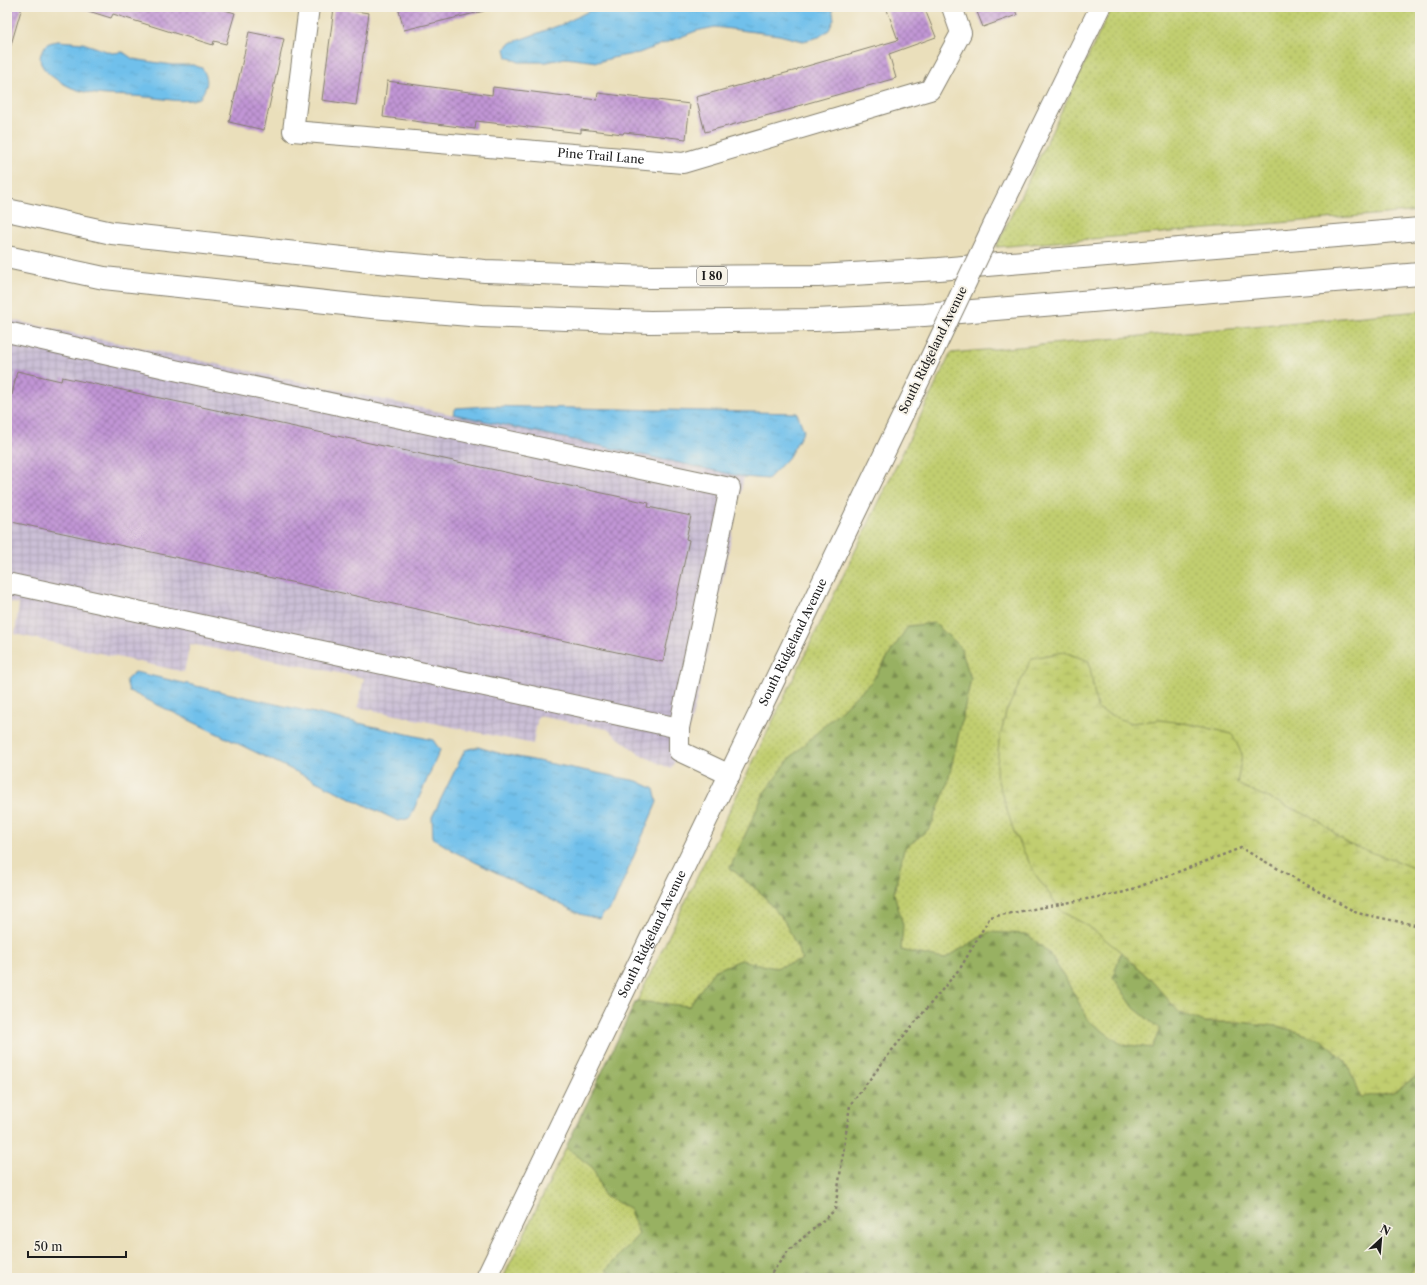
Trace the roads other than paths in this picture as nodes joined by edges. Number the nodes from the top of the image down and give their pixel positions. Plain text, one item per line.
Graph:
1 (309, 7) edge
2 (952, 7) edge
3 (1100, 7) edge
4 (7, 210) edge
5 (1420, 229) edge
6 (7, 257) edge
7 (1420, 274) edge
8 (7, 332) edge
9 (7, 583) edge
10 (679, 728) junction
11 (730, 775) junction
12 (486, 1278) edge

1 - 2 street, Pine Trail Lane
3 - 11 street, South Ridgeland Avenue, bridge
4 - 5 highway, I 80
6 - 7 highway
8 - 10 street
9 - 10 street
10 - 11 street
11 - 12 street, South Ridgeland Avenue

